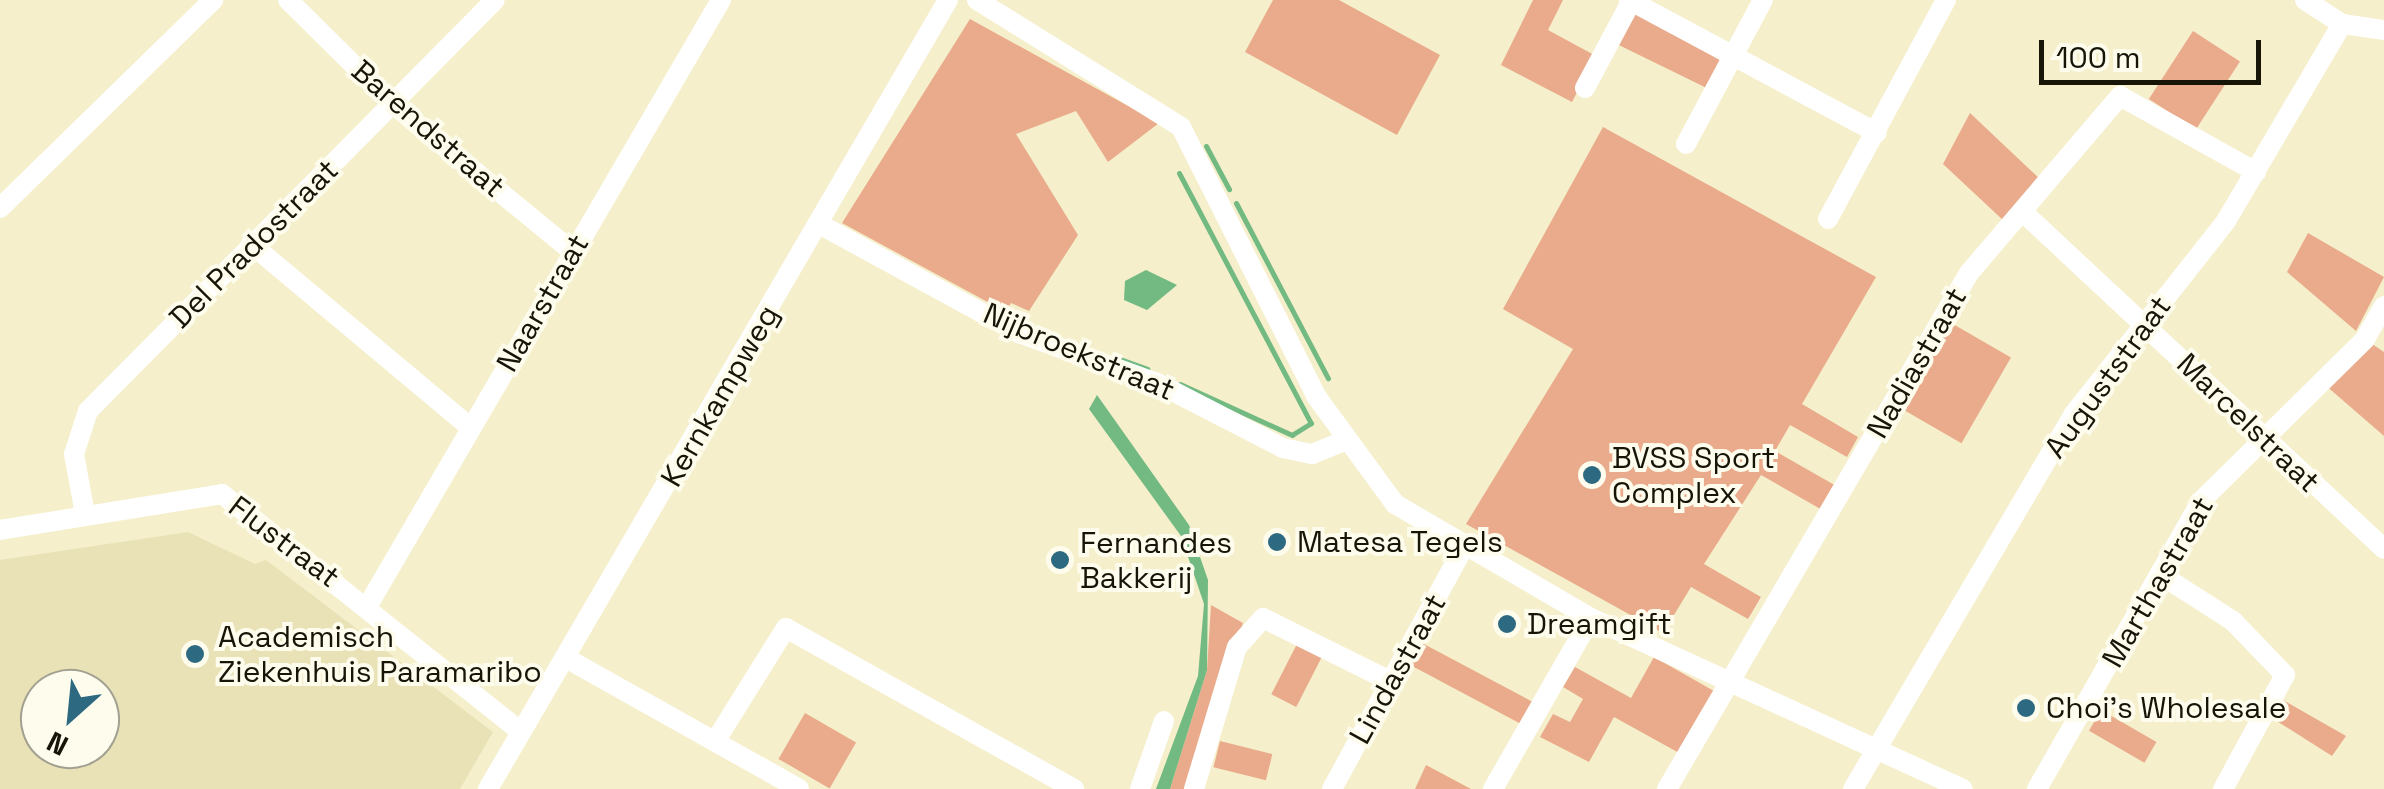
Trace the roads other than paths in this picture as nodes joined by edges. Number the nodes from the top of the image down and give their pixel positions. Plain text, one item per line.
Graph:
1 (212, 0) edge
2 (288, 0) edge
3 (496, 0) edge
4 (720, 0) edge
5 (948, 0) edge
6 (977, 0) edge
7 (1631, 0) edge
8 (1763, 0) edge
9 (1946, 0) edge
10 (2305, 0) edge
11 (2342, 24) junction
12 (2384, 30) edge
13 (1735, 56) junction
14 (1585, 88) dead end
15 (394, 105) junction
16 (1876, 132) junction
17 (1686, 144) dead end
18 (2256, 172) junction
19 (0, 208) edge
20 (2025, 214) junction
21 (1828, 220) dead end
22 (819, 224) junction
23 (251, 244) junction
24 (573, 252) junction
25 (2384, 306) edge
26 (2144, 322) junction
27 (470, 427) junction
28 (2261, 438) junction
29 (1344, 441) junction
30 (85, 514) junction
31 (0, 530) edge
32 (1463, 549) junction
33 (2384, 549) edge
34 (2162, 576) junction
35 (367, 608) junction
36 (1591, 618) junction
37 (566, 658) junction
38 (1392, 682) junction
39 (1728, 684) junction
40 (1164, 721) dead end
41 (521, 732) junction
42 (716, 740) junction
43 (1876, 751) junction
44 (488, 789) edge
45 (799, 789) edge
46 (1074, 789) edge
47 (1140, 789) edge
48 (1194, 789) edge
49 (1332, 789) edge
50 (1492, 789) edge
51 (1667, 789) edge
52 (1854, 789) edge
53 (1962, 789) edge
54 (2037, 789) edge
55 (2223, 789) edge

1 - 19 street
2 - 15 street, Barendstraat
3 - 15 street, Del Pradostraat
4 - 24 street, Naarstraat
5 - 22 street, Kernkampweg
6 - 29 street
7 - 13 street
7 - 14 street
8 - 13 street
9 - 16 street
10 - 11 street
11 - 12 street
11 - 18 street, Auguststraat
13 - 16 street
13 - 17 street
15 - 23 street, Del Pradostraat
15 - 24 street, Barendstraat
16 - 21 street
18 - 20 street, Nadiastraat
18 - 26 street, Auguststraat
20 - 26 street, Marcelstraat
20 - 39 street, Nadiastraat
22 - 29 street, Nijbroekstraat
22 - 37 street, Kernkampweg
23 - 27 street
23 - 30 street, Del Pradostraat
24 - 27 street, Naarstraat
25 - 28 street, Marthastraat
26 - 28 street, Marcelstraat
26 - 43 street, Auguststraat
27 - 35 street, Naarstraat
28 - 33 street, Marcelstraat
28 - 34 street, Marthastraat
29 - 32 street
30 - 31 street, Flustraat
30 - 35 street, Flustraat
32 - 36 street
32 - 38 street, Lindastraat
34 - 54 street, Marthastraat
34 - 55 street
35 - 41 street, Flustraat
36 - 39 street
36 - 50 street
37 - 41 street, Kernkampweg
37 - 42 street
38 - 48 street
38 - 49 street, Lindastraat
39 - 43 street
39 - 51 street, Nadiastraat
40 - 47 street
41 - 44 street, Kernkampweg
42 - 45 street
42 - 46 street
43 - 52 street, Auguststraat
43 - 53 street

